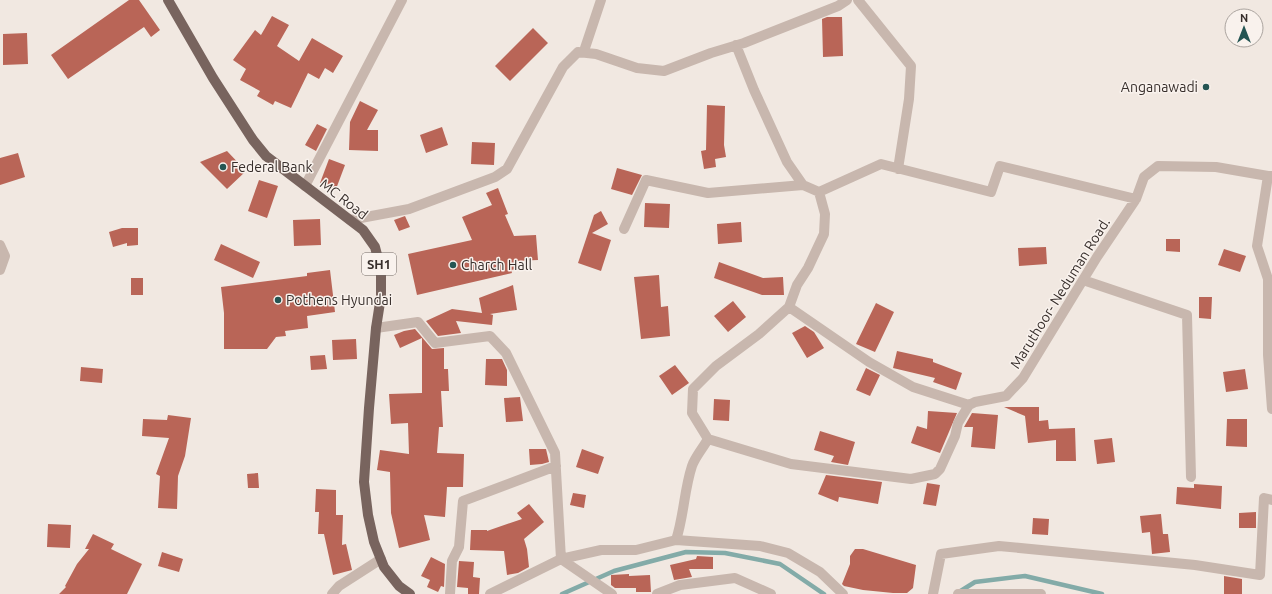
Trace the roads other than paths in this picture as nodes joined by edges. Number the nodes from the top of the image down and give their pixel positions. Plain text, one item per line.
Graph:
1 (168, 0) edge
2 (402, 0) edge
3 (601, 0) edge
4 (847, 0) edge
5 (858, 0) edge
6 (736, 45) junction
7 (584, 51) junction
8 (898, 169) junction
9 (1270, 176) edge
10 (803, 185) junction
11 (305, 186) junction
12 (819, 192) junction
13 (1136, 199) junction
14 (350, 220) junction
15 (624, 229) dead end
16 (0, 245) edge
17 (0, 270) edge
18 (1083, 280) junction
19 (789, 307) junction
20 (376, 328) junction
21 (969, 405) junction
22 (1272, 410) edge
23 (708, 439) junction
24 (556, 466) junction
25 (1191, 477) dead end
26 (1268, 499) edge
27 (676, 540) junction
28 (381, 559) junction
29 (561, 559) junction
30 (332, 594) edge
31 (410, 594) edge
32 (450, 594) edge
33 (490, 594) edge
34 (612, 594) edge
35 (657, 594) edge
36 (771, 594) edge
37 (843, 594) edge
38 (933, 594) edge
39 (958, 594) edge
40 (1041, 594) edge

1 - 11 main road, MC Road / SH1
2 - 11 street
3 - 7 street
4 - 6 street
5 - 8 street
6 - 7 street
6 - 10 street
7 - 14 street
8 - 12 street
8 - 13 street
9 - 13 street, Maruthoor- Neduman Road.
9 - 22 street, Maruthoor- Neduman Road.
10 - 12 street
10 - 15 street
11 - 14 main road, MC Road / SH1
12 - 19 street
13 - 18 street, Maruthoor- Neduman Road.
14 - 20 main road, MC Road / SH1
16 - 17 street
18 - 21 street, Maruthoor- Neduman Road.
18 - 25 street
19 - 21 street
19 - 23 street
20 - 24 street
20 - 28 main road, MC Road / SH1
21 - 23 street
23 - 27 street
24 - 29 street
24 - 32 street
26 - 38 street
27 - 29 street
27 - 37 street
28 - 30 street
28 - 31 main road, MC Road / SH1
29 - 33 street
29 - 34 street
35 - 36 street
39 - 40 street

